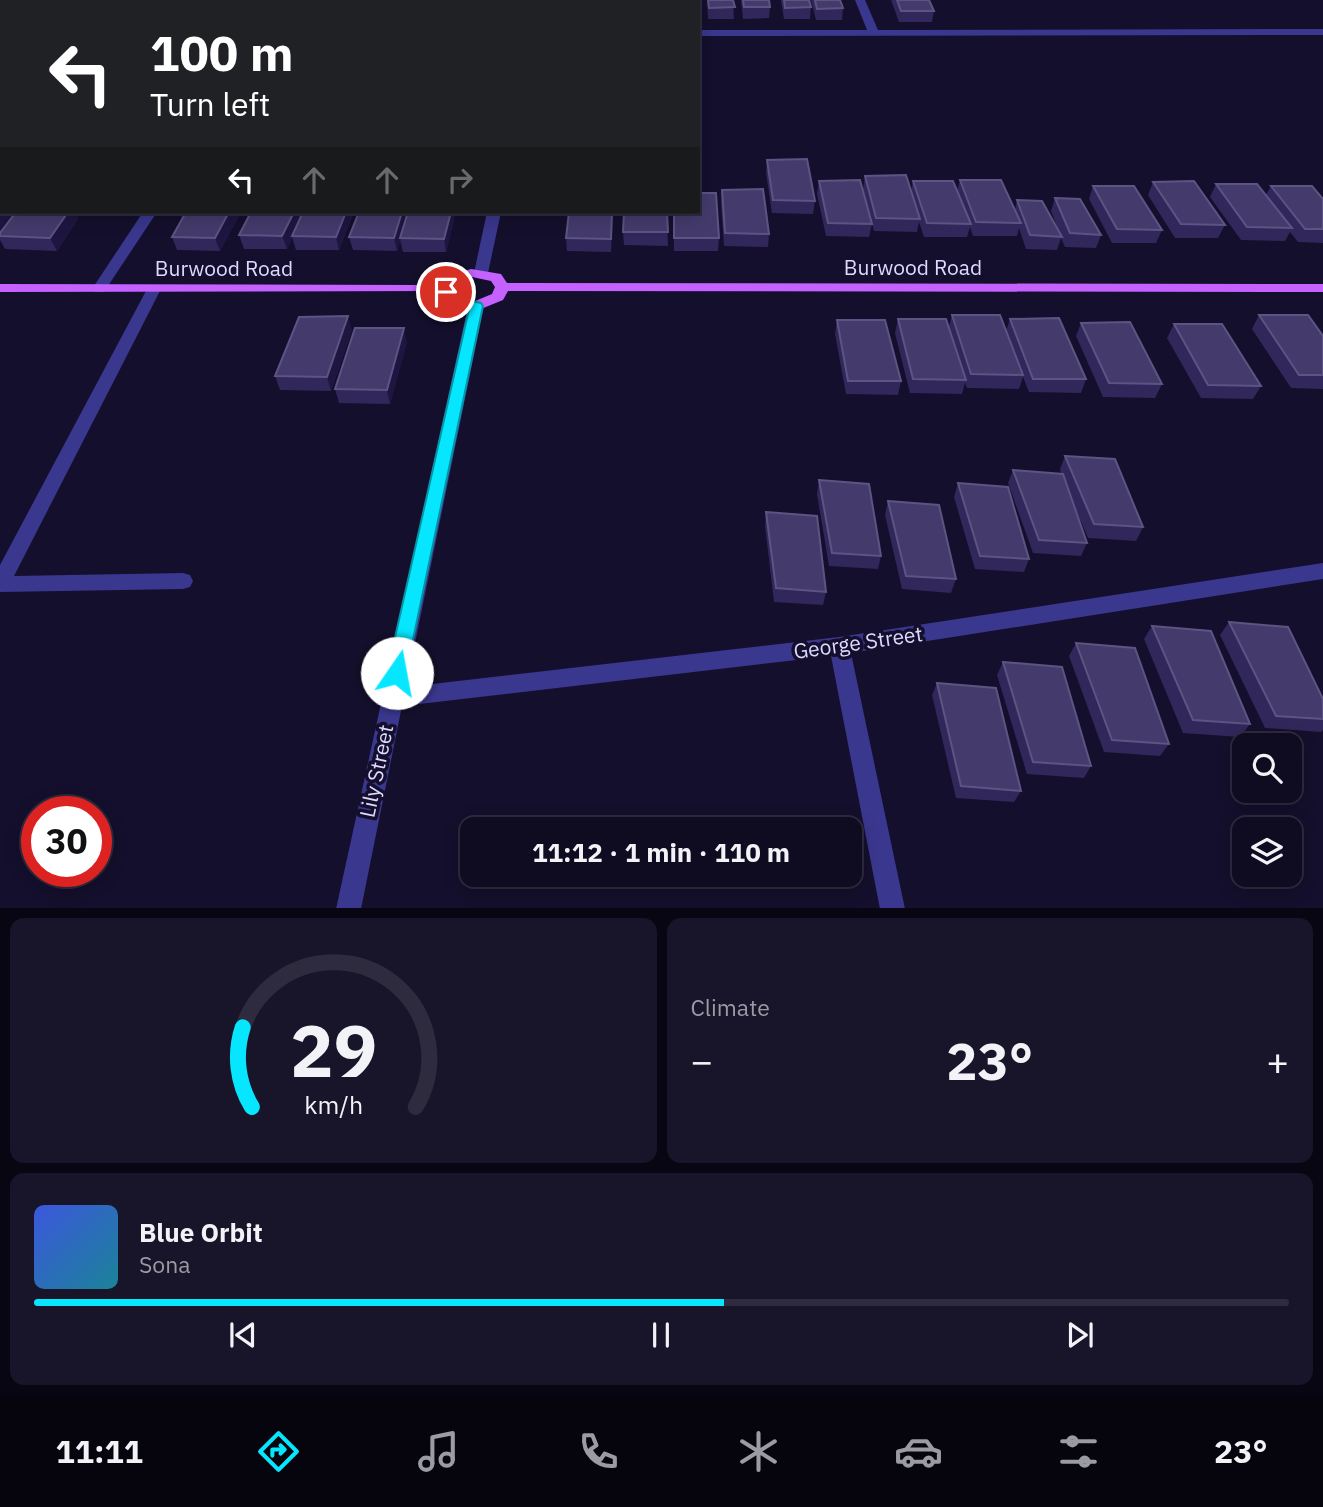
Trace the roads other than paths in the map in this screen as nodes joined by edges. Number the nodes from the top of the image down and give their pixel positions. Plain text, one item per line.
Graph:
1 (860, 0) edge
2 (1323, 32) edge
3 (700, 33) edge
4 (874, 33) junction
5 (149, 214) edge
6 (494, 214) edge
7 (481, 273) junction
8 (448, 286) junction
9 (502, 287) junction
10 (0, 288) edge
11 (1323, 288) edge
12 (99, 289) junction
13 (155, 289) junction
14 (476, 306) junction
15 (1323, 571) edge
16 (183, 581) dead end
17 (0, 584) edge
18 (839, 646) junction
19 (391, 698) junction
20 (348, 908) edge
21 (893, 908) edge

1 - 4 street
2 - 4 street
3 - 4 street
5 - 12 street
6 - 7 street
7 - 8 main road, Burwood Road
7 - 9 main road
8 - 13 main road, Burwood Road
8 - 14 main road
9 - 11 main road, Burwood Road
9 - 14 main road
10 - 12 main road, Burwood Road
12 - 13 main road, Burwood Road
13 - 17 street
14 - 19 street, Lily Street
15 - 18 street, George Street
16 - 17 street
18 - 19 street, George Street
18 - 21 street
19 - 20 street, Lily Street

